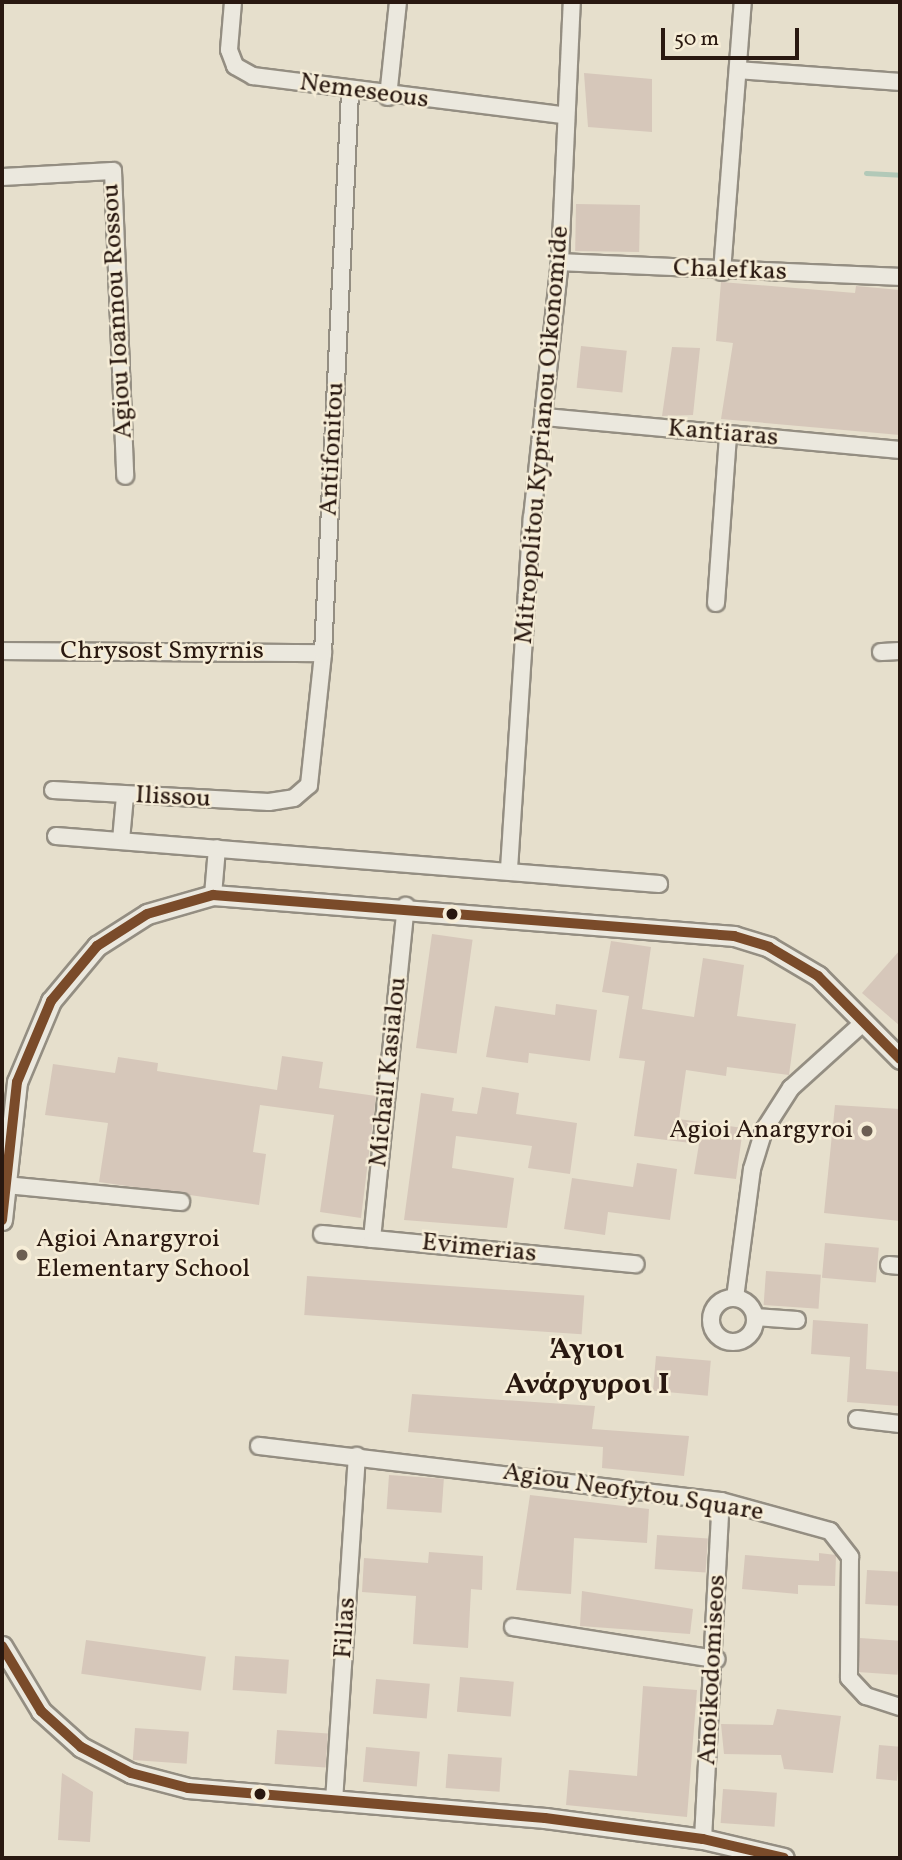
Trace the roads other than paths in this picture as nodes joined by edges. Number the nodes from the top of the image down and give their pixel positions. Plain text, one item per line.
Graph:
1 (233, 2) edge
2 (398, 2) edge
3 (572, 2) edge
4 (743, 2) edge
5 (738, 70) junction
6 (900, 82) edge
7 (350, 92) junction
8 (388, 97) junction
9 (562, 115) junction
10 (2, 177) edge
11 (560, 262) junction
12 (722, 272) junction
13 (900, 277) edge
14 (545, 417) junction
15 (728, 435) junction
16 (900, 450) edge
17 (125, 476) dead end
18 (716, 603) dead end
19 (2, 651) edge
20 (900, 651) edge
21 (881, 652) dead end
22 (323, 653) junction
23 (53, 790) dead end
24 (125, 796) junction
25 (294, 798) joint
26 (56, 836) dead end
27 (121, 841) junction
28 (218, 848) junction
29 (509, 870) junction
30 (659, 884) dead end
31 (213, 895) junction
32 (406, 906) junction
33 (863, 1022) junction
34 (900, 1059) edge
35 (5, 1185) junction
36 (181, 1202) dead end
37 (2, 1220) edge
38 (322, 1234) dead end
39 (373, 1239) junction
40 (636, 1264) dead end
41 (735, 1298) junction
42 (755, 1317) junction
43 (797, 1320) dead end
44 (857, 1419) dead end
45 (900, 1424) edge
46 (259, 1446) dead end
47 (357, 1456) junction
48 (720, 1501) junction
49 (513, 1627) dead end
50 (2, 1646) edge
51 (716, 1659) junction
52 (900, 1707) edge
53 (334, 1801) junction
54 (703, 1839) junction
55 (784, 1858) edge

1 - 7 street, Nemeseous
2 - 8 street
3 - 9 street, Mitropolitou Kyprianou Oikonomide
4 - 5 street
5 - 6 street
5 - 12 street
7 - 8 street, Nemeseous
7 - 22 street, Antifonitou
8 - 9 street, Nemeseous
9 - 11 street, Mitropolitou Kyprianou Oikonomide
10 - 17 street, Agiou Ioannou Rossou
11 - 12 street, Chalefkas
11 - 14 street, Mitropolitou Kyprianou Oikonomide
12 - 13 street, Chalefkas
14 - 15 street, Kantiaras
14 - 29 street, Mitropolitou Kyprianou Oikonomide
15 - 16 street, Kantiaras
15 - 18 street
19 - 22 street, Chrysost Smyrnis
20 - 21 street
22 - 25 street, Antifonitou
23 - 24 street, Ilissou
24 - 25 street, Ilissou
24 - 27 street
26 - 27 street
27 - 28 street
28 - 29 street
28 - 31 street
29 - 30 street
31 - 32 street
31 - 35 street
32 - 33 street
32 - 39 street, Michaïl Kasialou
33 - 34 street
33 - 41 street
35 - 36 street
35 - 37 street
38 - 39 street, Evimerias
39 - 40 street, Evimerias
41 - 42 street
41 - 42 street
42 - 43 street
44 - 45 street
46 - 47 street, Agiou Neofytou Square
47 - 48 street, Agiou Neofytou Square
47 - 53 street, Filias
48 - 51 street, Anoikodomiseos
48 - 52 street, Agiou Neofytou Square
49 - 51 street
50 - 53 street
51 - 54 street, Anoikodomiseos
53 - 54 street
54 - 55 street

